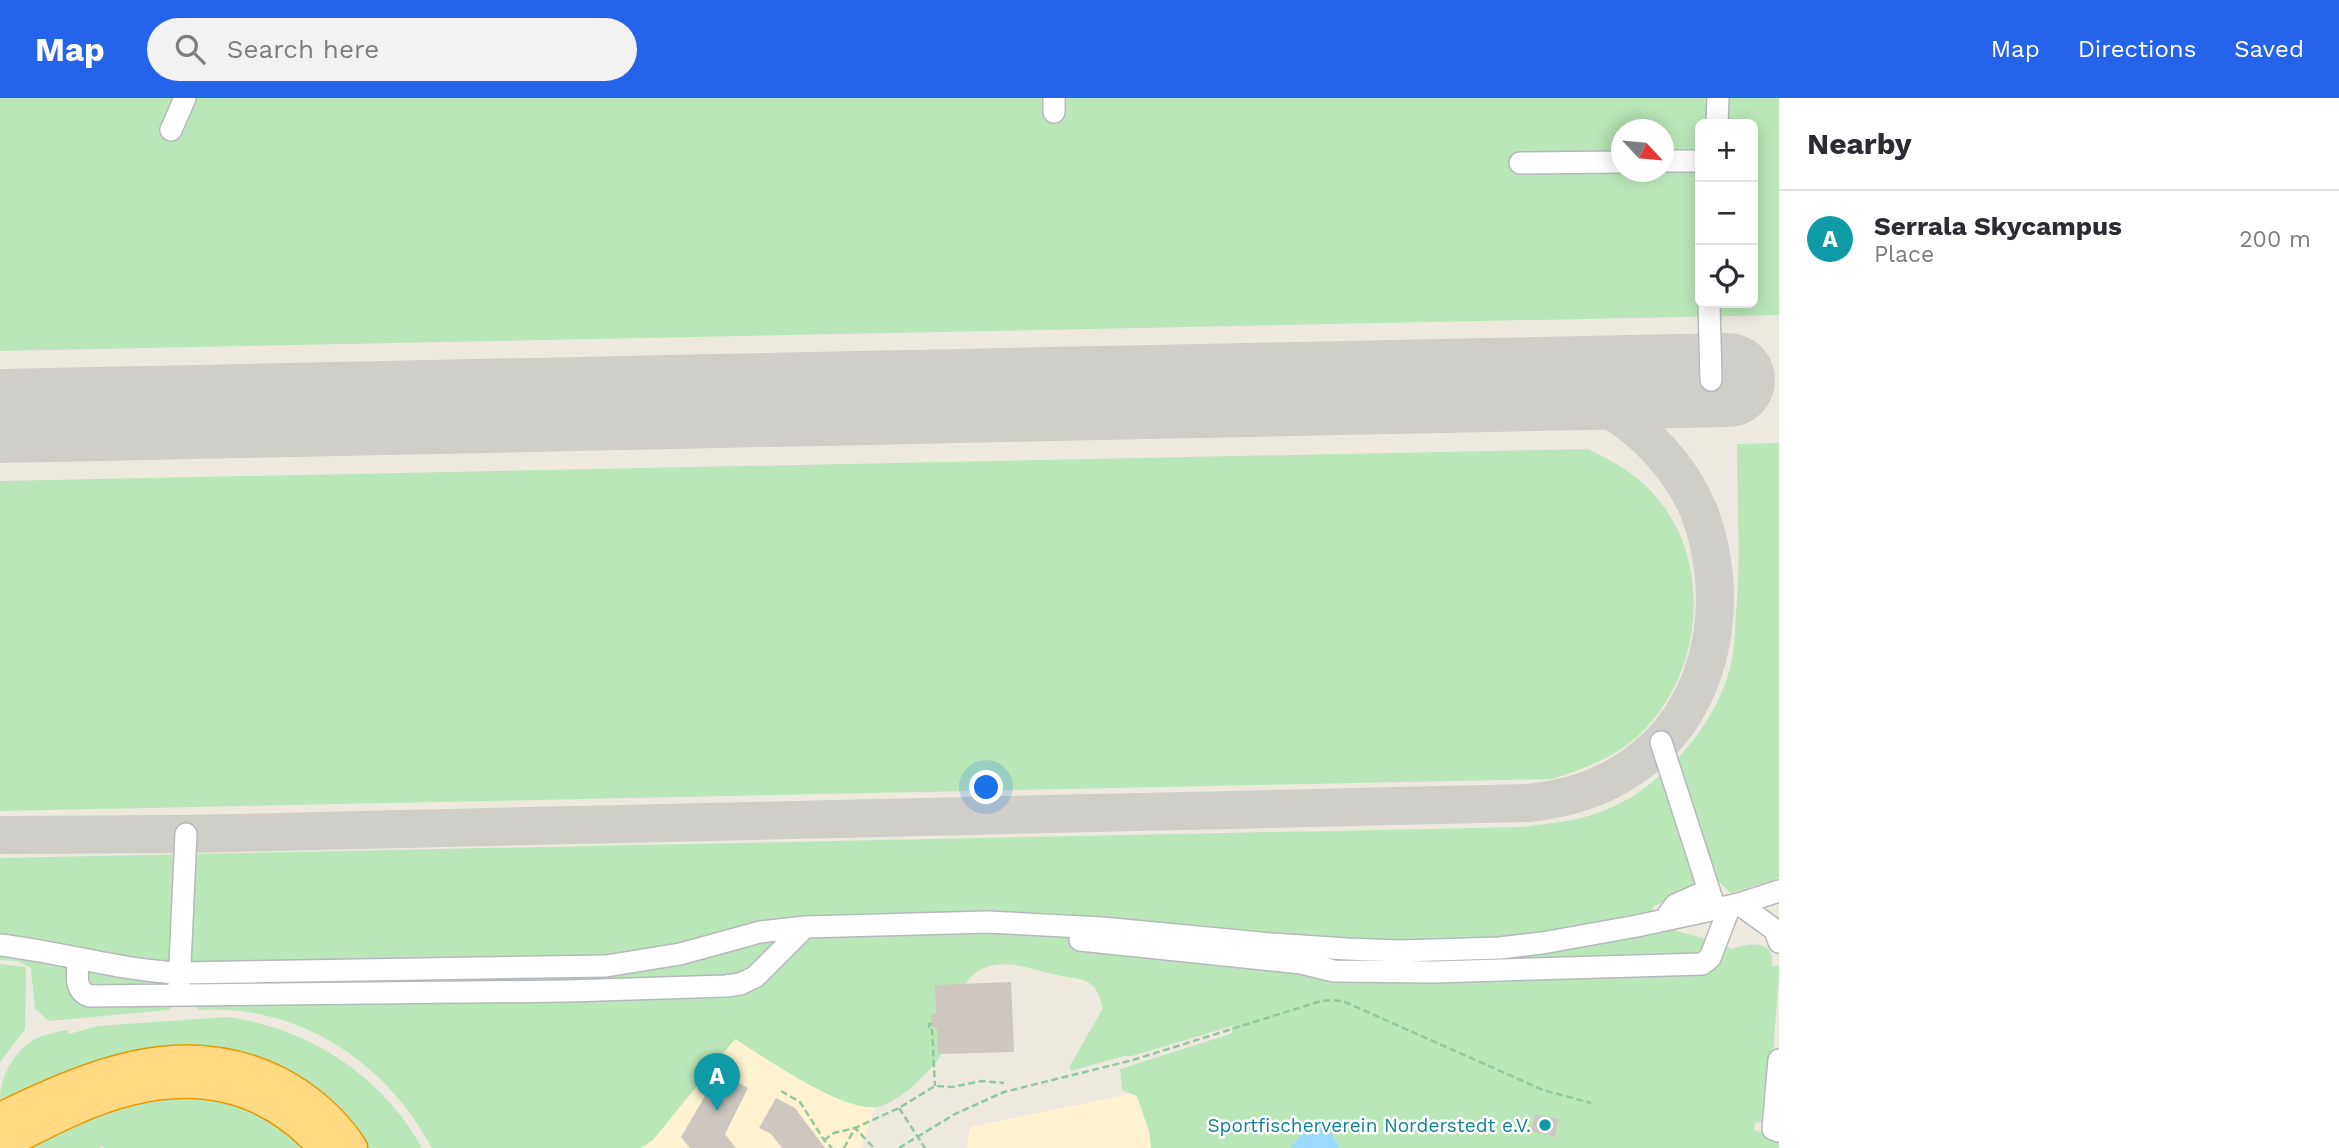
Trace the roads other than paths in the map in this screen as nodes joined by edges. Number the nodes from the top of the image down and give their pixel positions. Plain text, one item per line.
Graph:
1 (185, 98) edge
2 (1718, 98) edge
3 (1717, 119) edge
4 (171, 130) dead end
5 (1695, 160) edge
6 (1674, 161) edge
7 (1611, 162) edge
8 (1520, 163) dead end
9 (1709, 308) edge
10 (1711, 380) dead end
11 (1661, 742) dead end
12 (186, 834) dead end
13 (1779, 891) edge
14 (1723, 902) junction
15 (966, 923) junction
16 (805, 927) junction
17 (1778, 933) edge
18 (0, 945) edge
19 (78, 958) junction
20 (180, 973) junction
21 (179, 999) junction
22 (1779, 1060) edge
23 (18, 1119) edge
24 (1779, 1130) edge
25 (0, 1145) edge
26 (324, 1148) edge
27 (352, 1148) edge

1 - 4 lane
2 - 3 lane
5 - 6 lane
7 - 8 lane
9 - 10 lane
11 - 14 lane
12 - 20 lane
13 - 14 lane
14 - 15 lane
14 - 15 lane
14 - 17 lane
15 - 16 lane
16 - 20 lane
16 - 21 lane
18 - 19 lane
19 - 20 lane
19 - 21 lane
20 - 21 lane
22 - 24 lane
23 - 25 highway
23 - 26 highway
23 - 27 highway

